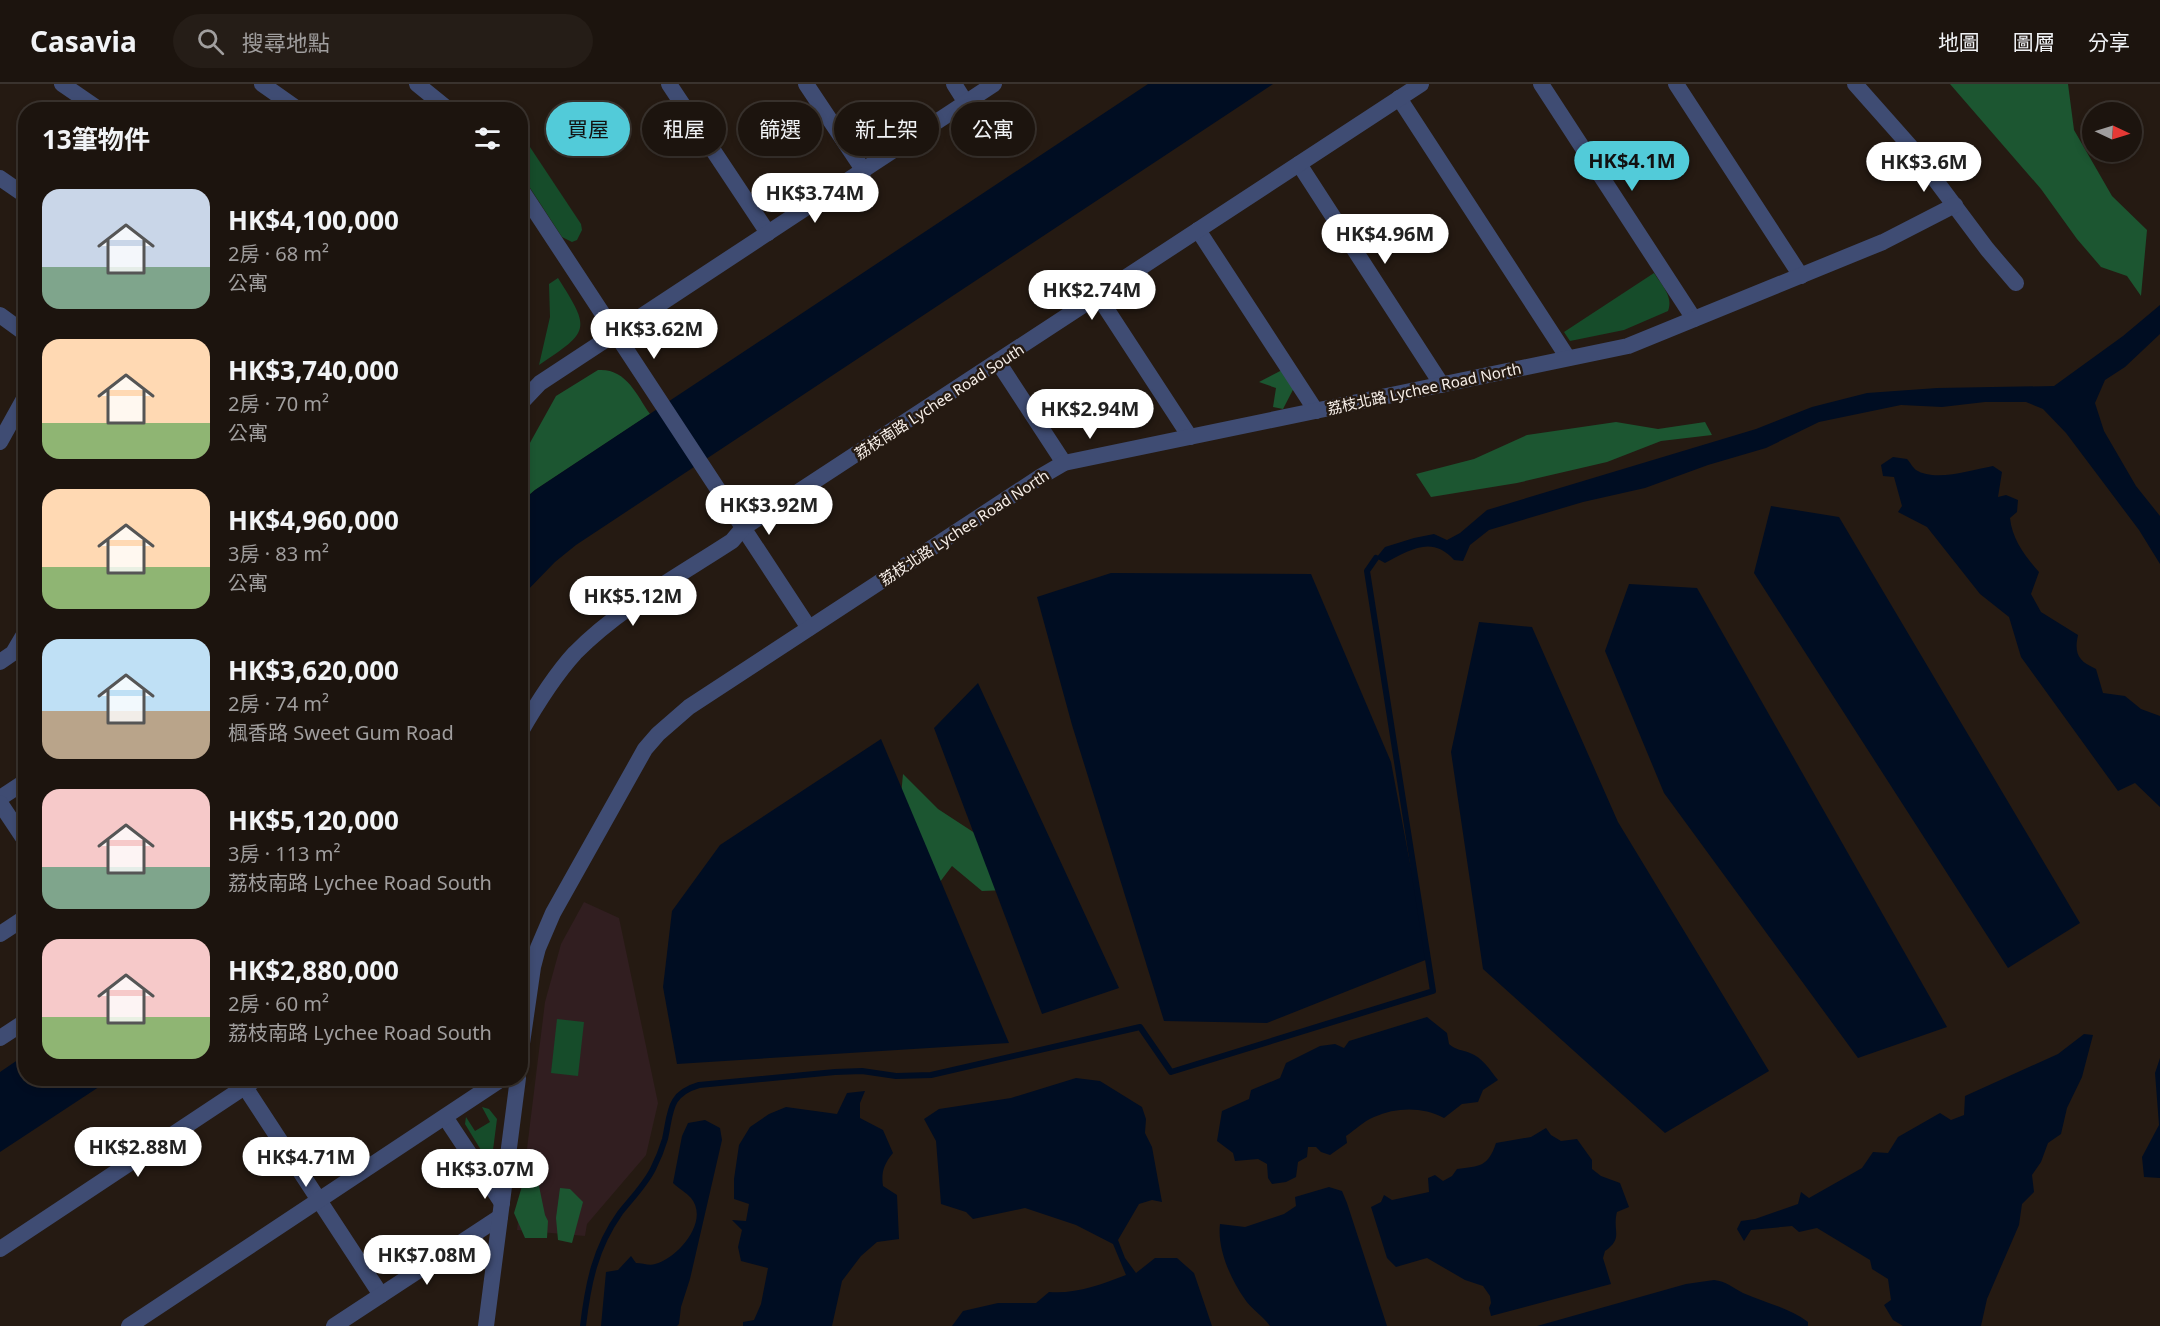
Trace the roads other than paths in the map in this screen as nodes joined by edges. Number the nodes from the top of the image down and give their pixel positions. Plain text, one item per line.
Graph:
1 (62, 84) edge
2 (262, 84) edge
3 (417, 84) edge
4 (669, 84) edge
5 (806, 84) edge
6 (954, 84) edge
7 (994, 84) edge
8 (1421, 84) edge
9 (1541, 84) edge
10 (1676, 84) edge
11 (1856, 84) edge
12 (1399, 98) junction
13 (88, 102) edge
14 (288, 102) edge
15 (439, 102) edge
16 (966, 102) joint
17 (951, 112) edge
18 (1299, 164) junction
19 (864, 171) junction
20 (0, 178) edge
21 (18, 190) edge
22 (528, 200) edge
23 (1955, 205) junction
24 (1198, 230) junction
25 (768, 233) junction
26 (1801, 276) junction
27 (2016, 283) dead end
28 (1098, 296) junction
29 (0, 315) edge
30 (1694, 319) junction
31 (18, 328) edge
32 (616, 334) junction
33 (1568, 358) junction
34 (998, 362) junction
35 (1442, 385) junction
36 (528, 396) edge
37 (18, 409) edge
38 (1316, 411) junction
39 (1190, 437) junction
40 (0, 442) edge
41 (1064, 463) junction
42 (743, 528) junction
43 (808, 628) junction
44 (18, 645) edge
45 (0, 663) edge
46 (528, 720) edge
47 (18, 786) edge
48 (0, 798) edge
49 (0, 803) edge
50 (18, 830) edge
51 (18, 922) edge
52 (0, 934) edge
53 (528, 1002) edge
54 (18, 1026) edge
55 (0, 1038) edge
56 (246, 1086) edge
57 (253, 1086) edge
58 (491, 1086) edge
59 (517, 1086) edge
60 (446, 1117) junction
61 (319, 1200) junction
62 (501, 1210) junction
63 (0, 1249) edge
64 (381, 1295) junction
65 (129, 1326) edge
66 (334, 1326) edge
67 (486, 1326) edge

1 - 13 street
2 - 14 street
3 - 15 street
4 - 25 street
5 - 19 street
6 - 16 street
7 - 16 street
8 - 12 street, 荔枝南路 Lychee Road South
9 - 30 street
10 - 26 street
11 - 23 street
12 - 18 street, 荔枝南路 Lychee Road South
12 - 33 street
17 - 19 street
18 - 24 street, 荔枝南路 Lychee Road South
18 - 35 street
19 - 25 street
20 - 21 street
22 - 32 street
23 - 26 street, 荔枝北路 Lychee Road North
23 - 27 street
24 - 28 street, 荔枝南路 Lychee Road South
24 - 38 street
25 - 32 street
26 - 30 street, 荔枝北路 Lychee Road North
28 - 34 street, 荔枝南路 Lychee Road South
28 - 39 street
29 - 31 street
30 - 33 street, 荔枝北路 Lychee Road North
32 - 36 street
32 - 42 street
33 - 35 street, 荔枝北路 Lychee Road North
34 - 41 street
34 - 42 street, 荔枝南路 Lychee Road South
35 - 38 street, 荔枝北路 Lychee Road North
37 - 40 street
38 - 39 street, 荔枝北路 Lychee Road North
39 - 41 street, 荔枝北路 Lychee Road North
41 - 43 street, 荔枝北路 Lychee Road North
42 - 43 street
42 - 46 street, 荔枝南路 Lychee Road South
43 - 53 street, 荔枝北路 Lychee Road North
44 - 45 street
47 - 48 street
49 - 50 street
51 - 52 street
54 - 55 street
56 - 63 street
57 - 61 street
58 - 60 street
59 - 62 street
60 - 61 street
60 - 62 street
61 - 64 street
61 - 65 street
62 - 64 street
62 - 67 street
64 - 66 street

